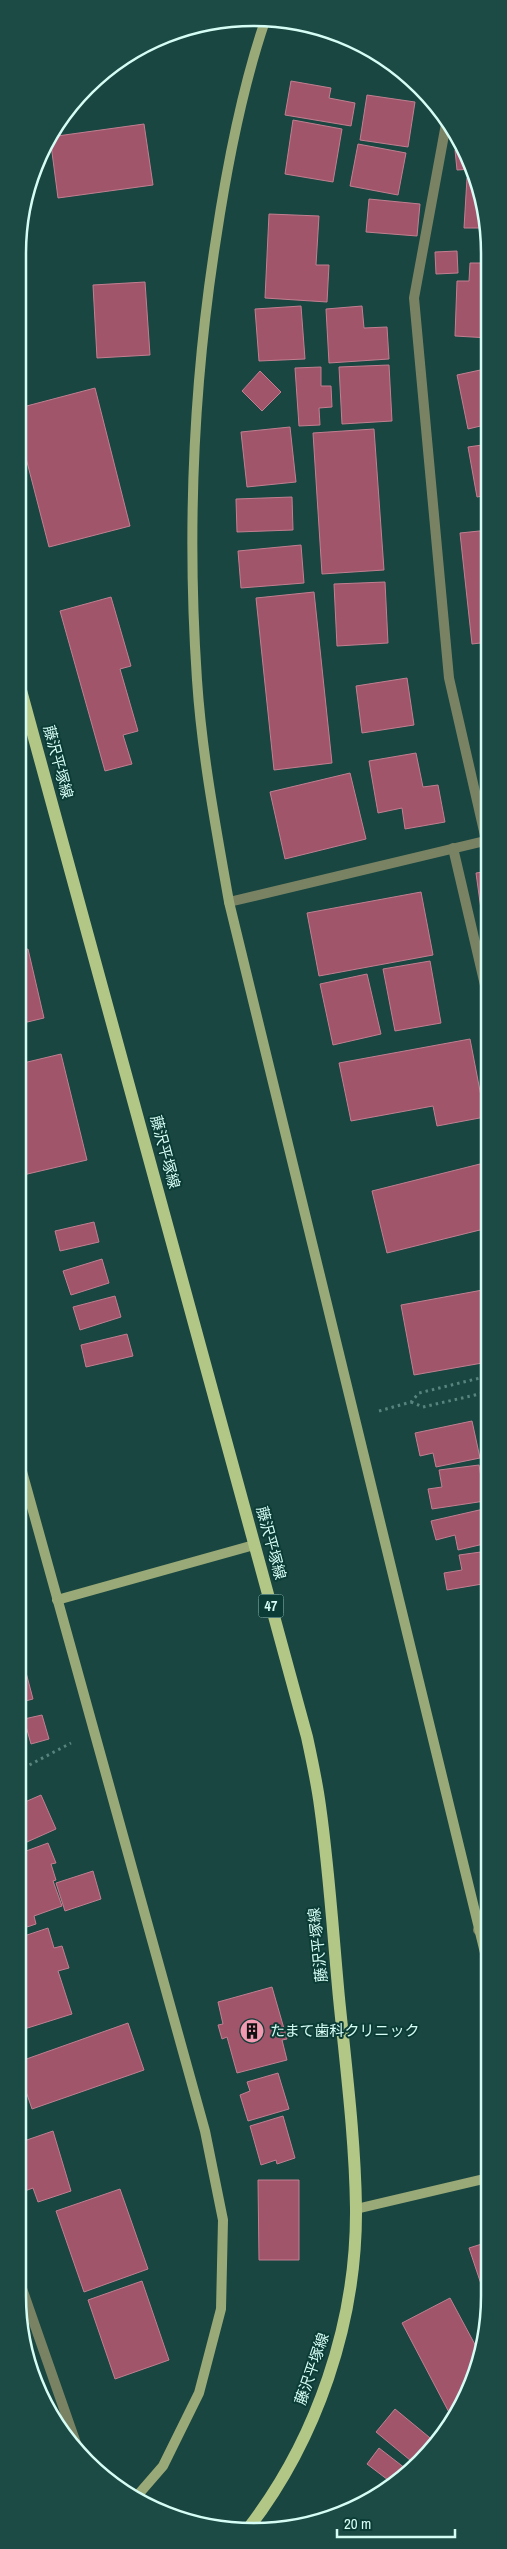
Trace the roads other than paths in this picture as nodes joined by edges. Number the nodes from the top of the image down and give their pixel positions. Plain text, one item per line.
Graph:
1 (263, 27) edge
2 (445, 131) edge
3 (26, 709) edge
4 (481, 815) edge
5 (481, 841) edge
6 (453, 848) junction
7 (229, 902) junction
8 (481, 968) edge
9 (26, 1486) edge
10 (254, 1545) junction
11 (57, 1600) junction
12 (481, 1921) edge
13 (481, 2180) edge
14 (356, 2209) junction
15 (26, 2301) edge
16 (73, 2433) edge
17 (140, 2492) edge
18 (253, 2523) edge

1 - 7 street
2 - 4 street
3 - 10 main road, 藤沢平塚線 / 47
5 - 6 street
6 - 7 street
6 - 8 street
7 - 12 street
9 - 11 street
10 - 11 street
10 - 14 main road, 藤沢平塚線 / 47
11 - 17 street
13 - 14 street
14 - 18 main road, 藤沢平塚線 / 47
15 - 16 street

